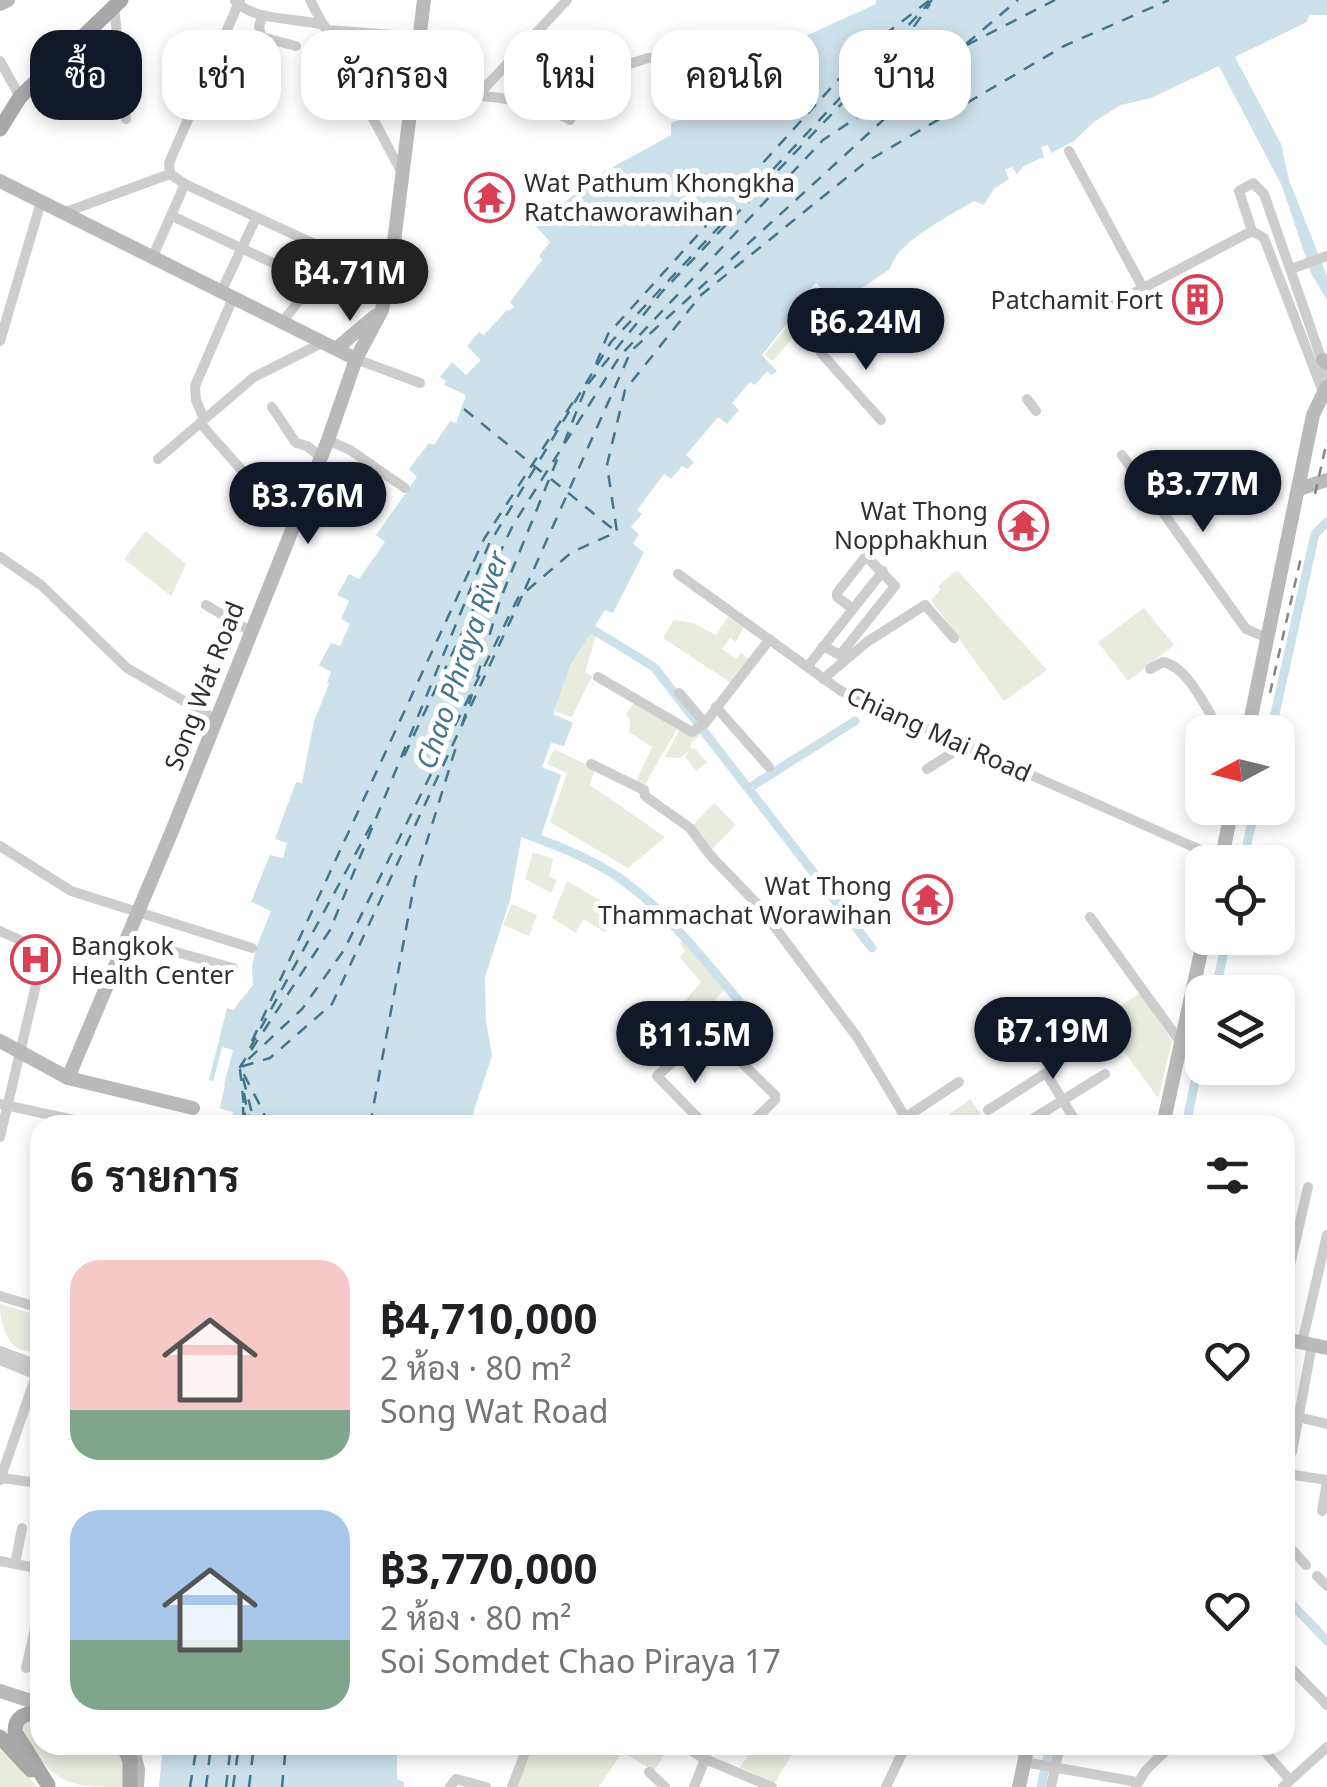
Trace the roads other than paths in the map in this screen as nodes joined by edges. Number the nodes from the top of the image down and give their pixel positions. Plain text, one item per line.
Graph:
1 (8, 0) edge
2 (310, 0) edge
3 (424, 0) edge
4 (567, 0) edge
5 (237, 2) edge
6 (118, 3) edge
7 (0, 4) edge
8 (264, 14) junction
9 (325, 28) junction
10 (120, 30) edge
11 (349, 30) edge
12 (421, 30) edge
13 (296, 46) dead end
14 (651, 58) edge
15 (0, 61) edge
16 (484, 89) edge
17 (484, 95) edge
18 (20, 97) junction
19 (409, 120) edge
20 (0, 129) edge
21 (1069, 151) dead end
22 (170, 174) junction
23 (403, 176) junction
24 (0, 181) edge
25 (185, 184) junction
26 (41, 202) junction
27 (63, 213) junction
28 (172, 216) junction
29 (256, 218) junction
30 (1252, 231) junction
31 (242, 248) junction
32 (329, 253) junction
33 (1324, 257) edge
34 (152, 258) junction
35 (1291, 269) junction
36 (390, 279) junction
37 (314, 282) junction
38 (1143, 288) junction
39 (227, 296) junction
40 (1107, 306) dead end
41 (382, 310) junction
42 (283, 321) junction
43 (0, 341) edge
44 (331, 345) junction
45 (821, 353) dead end
46 (356, 358) junction
47 (1325, 362) edge
48 (1327, 376) edge
49 (420, 383) dead end
50 (1326, 394) edge
51 (1027, 400) dead end
52 (272, 407) dead end
53 (1036, 411) dead end
54 (881, 420) dead end
55 (202, 421) junction
56 (328, 440) junction
57 (1122, 456) dead end
58 (320, 457) junction
59 (158, 459) dead end
60 (1327, 480) edge
61 (405, 488) dead end
62 (1298, 489) junction
63 (298, 515) junction
64 (0, 556) edge
65 (883, 571) junction
66 (678, 574) dead end
67 (206, 605) dead end
68 (852, 608) junction
69 (250, 631) junction
70 (954, 638) dead end
71 (1268, 638) junction
72 (770, 640) junction
73 (822, 646) junction
74 (808, 666) junction
75 (1150, 670) dead end
76 (598, 677) dead end
77 (823, 679) junction
78 (679, 692) dead end
79 (716, 707) junction
80 (1210, 715) edge
81 (1252, 715) edge
82 (215, 719) junction
83 (701, 726) junction
84 (960, 744) junction
85 (591, 764) dead end
86 (769, 767) dead end
87 (927, 769) dead end
88 (1185, 845) edge
89 (0, 846) edge
90 (137, 912) junction
91 (1090, 918) dead end
92 (0, 930) edge
93 (126, 938) junction
94 (252, 948) dead end
95 (1200, 955) edge
96 (234, 968) dead end
97 (0, 1041) edge
98 (1181, 1042) junction
99 (18, 1053) junction
100 (1105, 1074) dead end
101 (68, 1078) junction
102 (959, 1082) dead end
103 (1063, 1100) junction
104 (4, 1105) edge
105 (193, 1108) dead end
106 (988, 1110) dead end
107 (45, 1115) edge
108 (695, 1115) edge
109 (758, 1115) edge
110 (903, 1115) edge
111 (915, 1115) edge
112 (1039, 1115) edge
113 (1072, 1115) edge
114 (1165, 1115) edge
115 (2, 1123) edge
116 (0, 1137) edge
117 (1308, 1187) dead end
118 (1327, 1234) edge
119 (1295, 1244) edge
120 (0, 1296) edge
121 (30, 1305) edge
122 (1314, 1345) edge
123 (0, 1351) edge
124 (0, 1360) edge
125 (30, 1364) edge
126 (30, 1366) edge
127 (30, 1391) edge
128 (1295, 1416) edge
129 (1298, 1417) junction
130 (1327, 1424) edge
131 (1295, 1434) edge
132 (1295, 1475) edge
133 (0, 1479) edge
134 (1327, 1481) edge
135 (30, 1483) edge
136 (1322, 1511) dead end
137 (22, 1528) dead end
138 (1295, 1553) edge
139 (0, 1560) edge
140 (15, 1564) junction
141 (1306, 1565) dead end
142 (30, 1567) edge
143 (1317, 1576) dead end
144 (1327, 1586) edge
145 (30, 1655) edge
146 (26, 1668) dead end
147 (1295, 1672) edge
148 (0, 1690) edge
149 (30, 1700) edge
150 (1327, 1705) edge
151 (30, 1715) edge
152 (0, 1737) edge
153 (1327, 1747) edge
154 (127, 1755) edge
155 (134, 1755) edge
156 (524, 1755) edge
157 (698, 1755) edge
158 (901, 1755) edge
159 (1029, 1755) edge
160 (1057, 1755) edge
161 (1163, 1755) edge
162 (1266, 1755) edge
163 (705, 1759) junction
164 (1030, 1763) junction
165 (1053, 1768) junction
166 (649, 1772) dead end
167 (453, 1783) edge
168 (1287, 1783) edge
169 (758, 1785) edge
170 (1137, 1785) edge
171 (49, 1786) edge
172 (133, 1787) edge
173 (486, 1787) edge
174 (512, 1787) edge
175 (665, 1787) edge
176 (694, 1787) edge
177 (772, 1787) edge
178 (886, 1787) edge
179 (1018, 1787) edge
180 (1051, 1787) edge

1 - 7 street
2 - 9 street
3 - 12 street, Song Wat Road
4 - 16 street
5 - 8 street
5 - 22 street
6 - 10 street
6 - 18 main road
8 - 9 street
8 - 13 street
9 - 11 street
9 - 23 street
14 - 17 street
15 - 18 street
18 - 20 main road
19 - 23 street, Song Wat Road
21 - 38 street
22 - 25 street
22 - 27 street
23 - 36 street, Song Wat Road
24 - 26 street
25 - 28 street
25 - 29 street
26 - 27 street
26 - 43 street
27 - 34 street
28 - 31 street
28 - 34 street
29 - 31 street
29 - 32 street
30 - 35 street
30 - 38 street
30 - 50 street
31 - 37 street
31 - 39 street
32 - 36 street
32 - 37 street
33 - 35 street
34 - 39 street
35 - 47 street
36 - 41 street, Song Wat Road
37 - 42 street
38 - 40 street
39 - 42 street
39 - 55 street
41 - 44 street
41 - 46 street, Song Wat Road
42 - 44 street
44 - 46 street
44 - 55 street
45 - 54 street
46 - 49 street
46 - 56 street, Song Wat Road
47 - 48 street
50 - 62 street
51 - 53 street
52 - 58 street
55 - 59 street
55 - 63 street
56 - 58 street, Song Wat Road
56 - 61 street
57 - 71 street
58 - 63 street, Song Wat Road
60 - 62 street
62 - 71 street
63 - 69 street, Song Wat Road
64 - 82 street
65 - 68 street
65 - 68 street
65 - 73 street
66 - 72 street, Chiang Mai Road
67 - 69 street
68 - 73 street
69 - 82 street, Song Wat Road
70 - 77 street
71 - 81 street
72 - 74 street, Chiang Mai Road
72 - 79 street
73 - 74 street
74 - 77 street, Chiang Mai Road
75 - 80 street
76 - 83 street
77 - 84 street, Chiang Mai Road
78 - 83 street
79 - 83 street
79 - 86 street
82 - 90 street, Song Wat Road
84 - 87 street
84 - 88 street, Chiang Mai Road
85 - 110 street
89 - 90 street
90 - 93 street, Song Wat Road
90 - 94 street
91 - 98 street
92 - 99 street
93 - 96 street
93 - 101 street, Song Wat Road
95 - 98 street
97 - 99 street
98 - 114 street
99 - 101 street
99 - 104 street
100 - 103 street
101 - 105 street
102 - 111 street
103 - 106 street
103 - 112 street
103 - 113 street
104 - 107 street
104 - 115 street
108 - 109 street
115 - 116 street
117 - 119 street
118 - 122 street
120 - 121 street
122 - 129 street
123 - 125 street
124 - 126 street
127 - 133 street
128 - 129 street
129 - 130 street
129 - 131 street
132 - 134 street
133 - 135 street
134 - 136 street
137 - 140 street
138 - 141 street
139 - 140 street
140 - 142 street
143 - 144 street
145 - 146 street
147 - 150 street
148 - 149 street
151 - 171 main road
152 - 171 main road
153 - 168 street
154 - 172 main road
155 - 172 street
156 - 174 street
157 - 163 street
158 - 178 street
159 - 164 street
160 - 165 street
161 - 170 street
162 - 168 street
163 - 169 street
163 - 176 street
164 - 165 street
164 - 179 street
165 - 170 street
165 - 180 street
166 - 175 street
167 - 173 street
169 - 177 street

